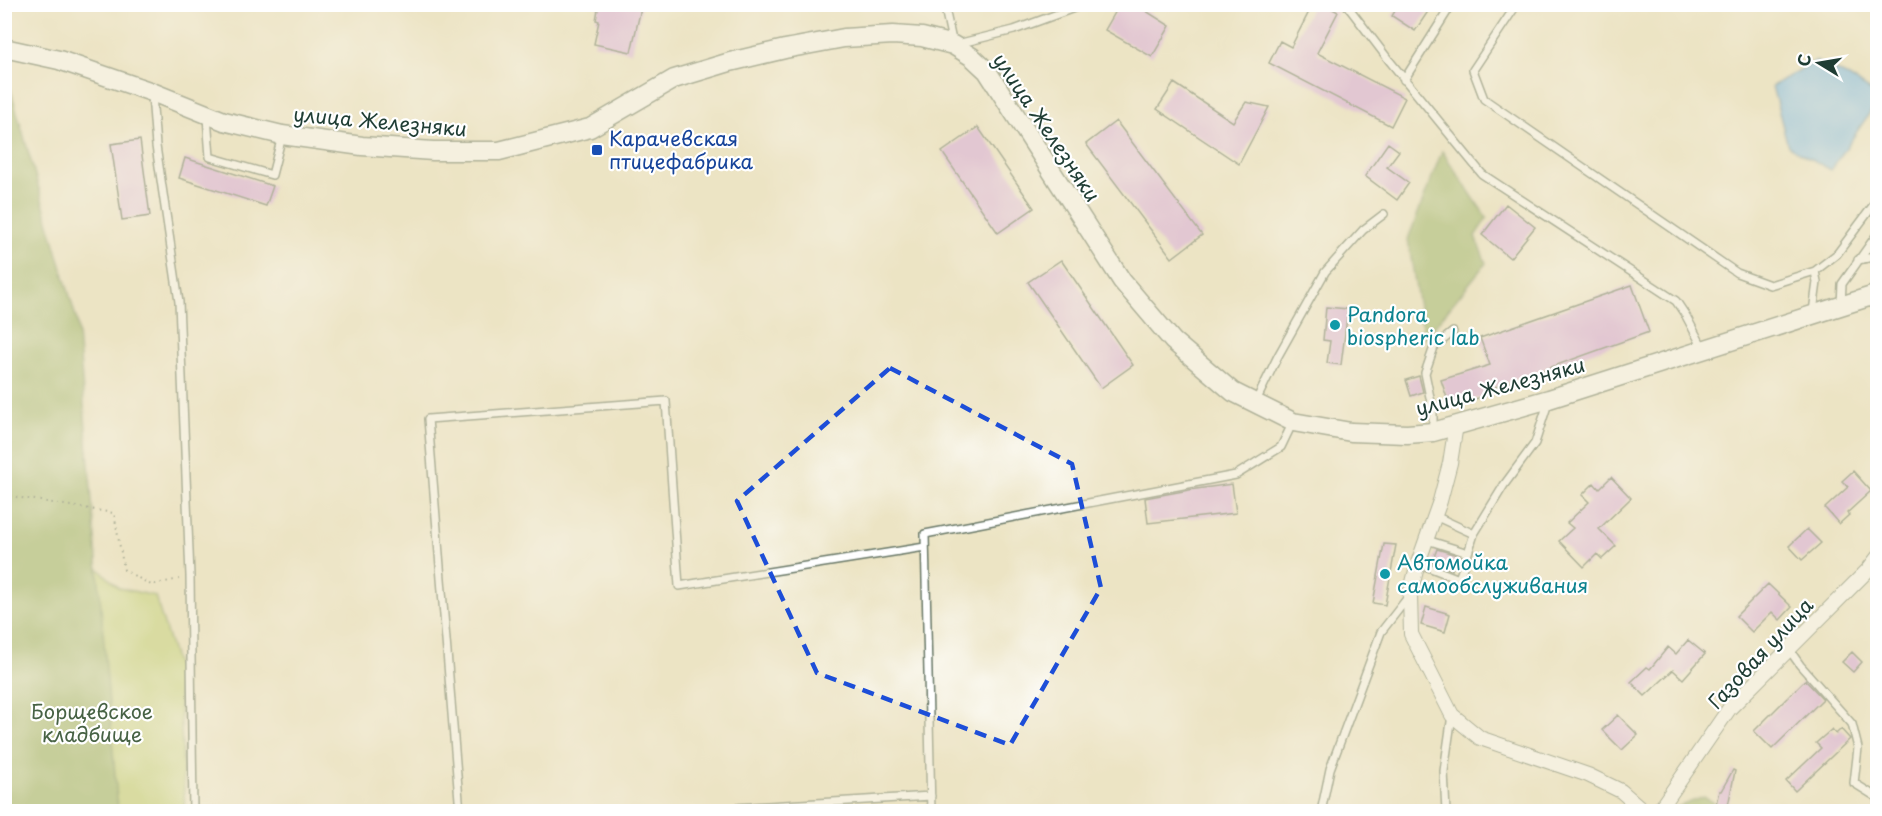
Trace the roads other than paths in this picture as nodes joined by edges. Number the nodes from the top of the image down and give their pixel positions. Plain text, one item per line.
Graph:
1 (945, 4) edge
2 (1085, 4) edge
3 (1346, 4) edge
4 (1452, 4) edge
5 (1517, 4) edge
6 (953, 45) junction
7 (4, 48) edge
8 (1404, 80) junction
9 (152, 92) junction
10 (206, 115) junction
11 (282, 135) junction
12 (1878, 199) edge
13 (1384, 214) dead end
14 (1878, 232) edge
15 (1878, 256) edge
16 (1858, 260) junction
17 (1815, 272) junction
18 (1878, 294) edge
19 (1841, 305) junction
20 (1813, 314) junction
21 (1453, 332) dead end
22 (1703, 348) junction
23 (1549, 399) junction
24 (1255, 403) junction
25 (1293, 422) junction
26 (1456, 425) junction
27 (1433, 432) junction
28 (1435, 516) junction
29 (1474, 534) junction
30 (1427, 540) junction
31 (926, 547) junction
32 (1468, 553) junction
33 (1878, 557) edge
34 (1418, 563) junction
35 (1410, 594) junction
36 (1788, 648) junction
37 (1452, 715) junction
38 (931, 796) junction
39 (1878, 798) edge
40 (711, 810) edge
41 (193, 812) edge
42 (460, 812) edge
43 (670, 812) edge
44 (931, 812) edge
45 (1321, 812) edge
46 (1446, 812) edge
47 (1645, 812) edge
48 (1658, 812) edge

1 - 6 lane
2 - 6 lane
3 - 8 lane
4 - 8 lane
5 - 17 lane
6 - 11 street, улица Железняки
6 - 24 street, улица Железняки
7 - 9 street, улица Железняки
8 - 22 lane
9 - 10 street, улица Железняки
9 - 41 lane
10 - 11 street, улица Железняки
10 - 11 lane
12 - 17 lane
13 - 24 lane
14 - 16 lane
15 - 16 lane
16 - 19 lane
17 - 20 lane
18 - 19 street, улица Железняки
19 - 20 street, улица Железняки
20 - 22 street, улица Железняки
21 - 27 lane
22 - 23 street, улица Железняки
23 - 26 street, улица Железняки
23 - 29 lane
24 - 25 street, улица Железняки
25 - 27 street, улица Железняки
25 - 31 lane
26 - 27 street, улица Железняки
26 - 28 street
28 - 29 lane
28 - 30 street
29 - 32 lane
30 - 32 lane
30 - 34 street
31 - 38 lane
31 - 42 lane
32 - 34 lane
33 - 36 street, Газовая улица
34 - 35 street
35 - 37 street
35 - 45 lane
36 - 39 lane
36 - 48 street, Газовая улица
37 - 46 lane
37 - 47 street
38 - 40 lane
38 - 44 lane
40 - 43 lane

